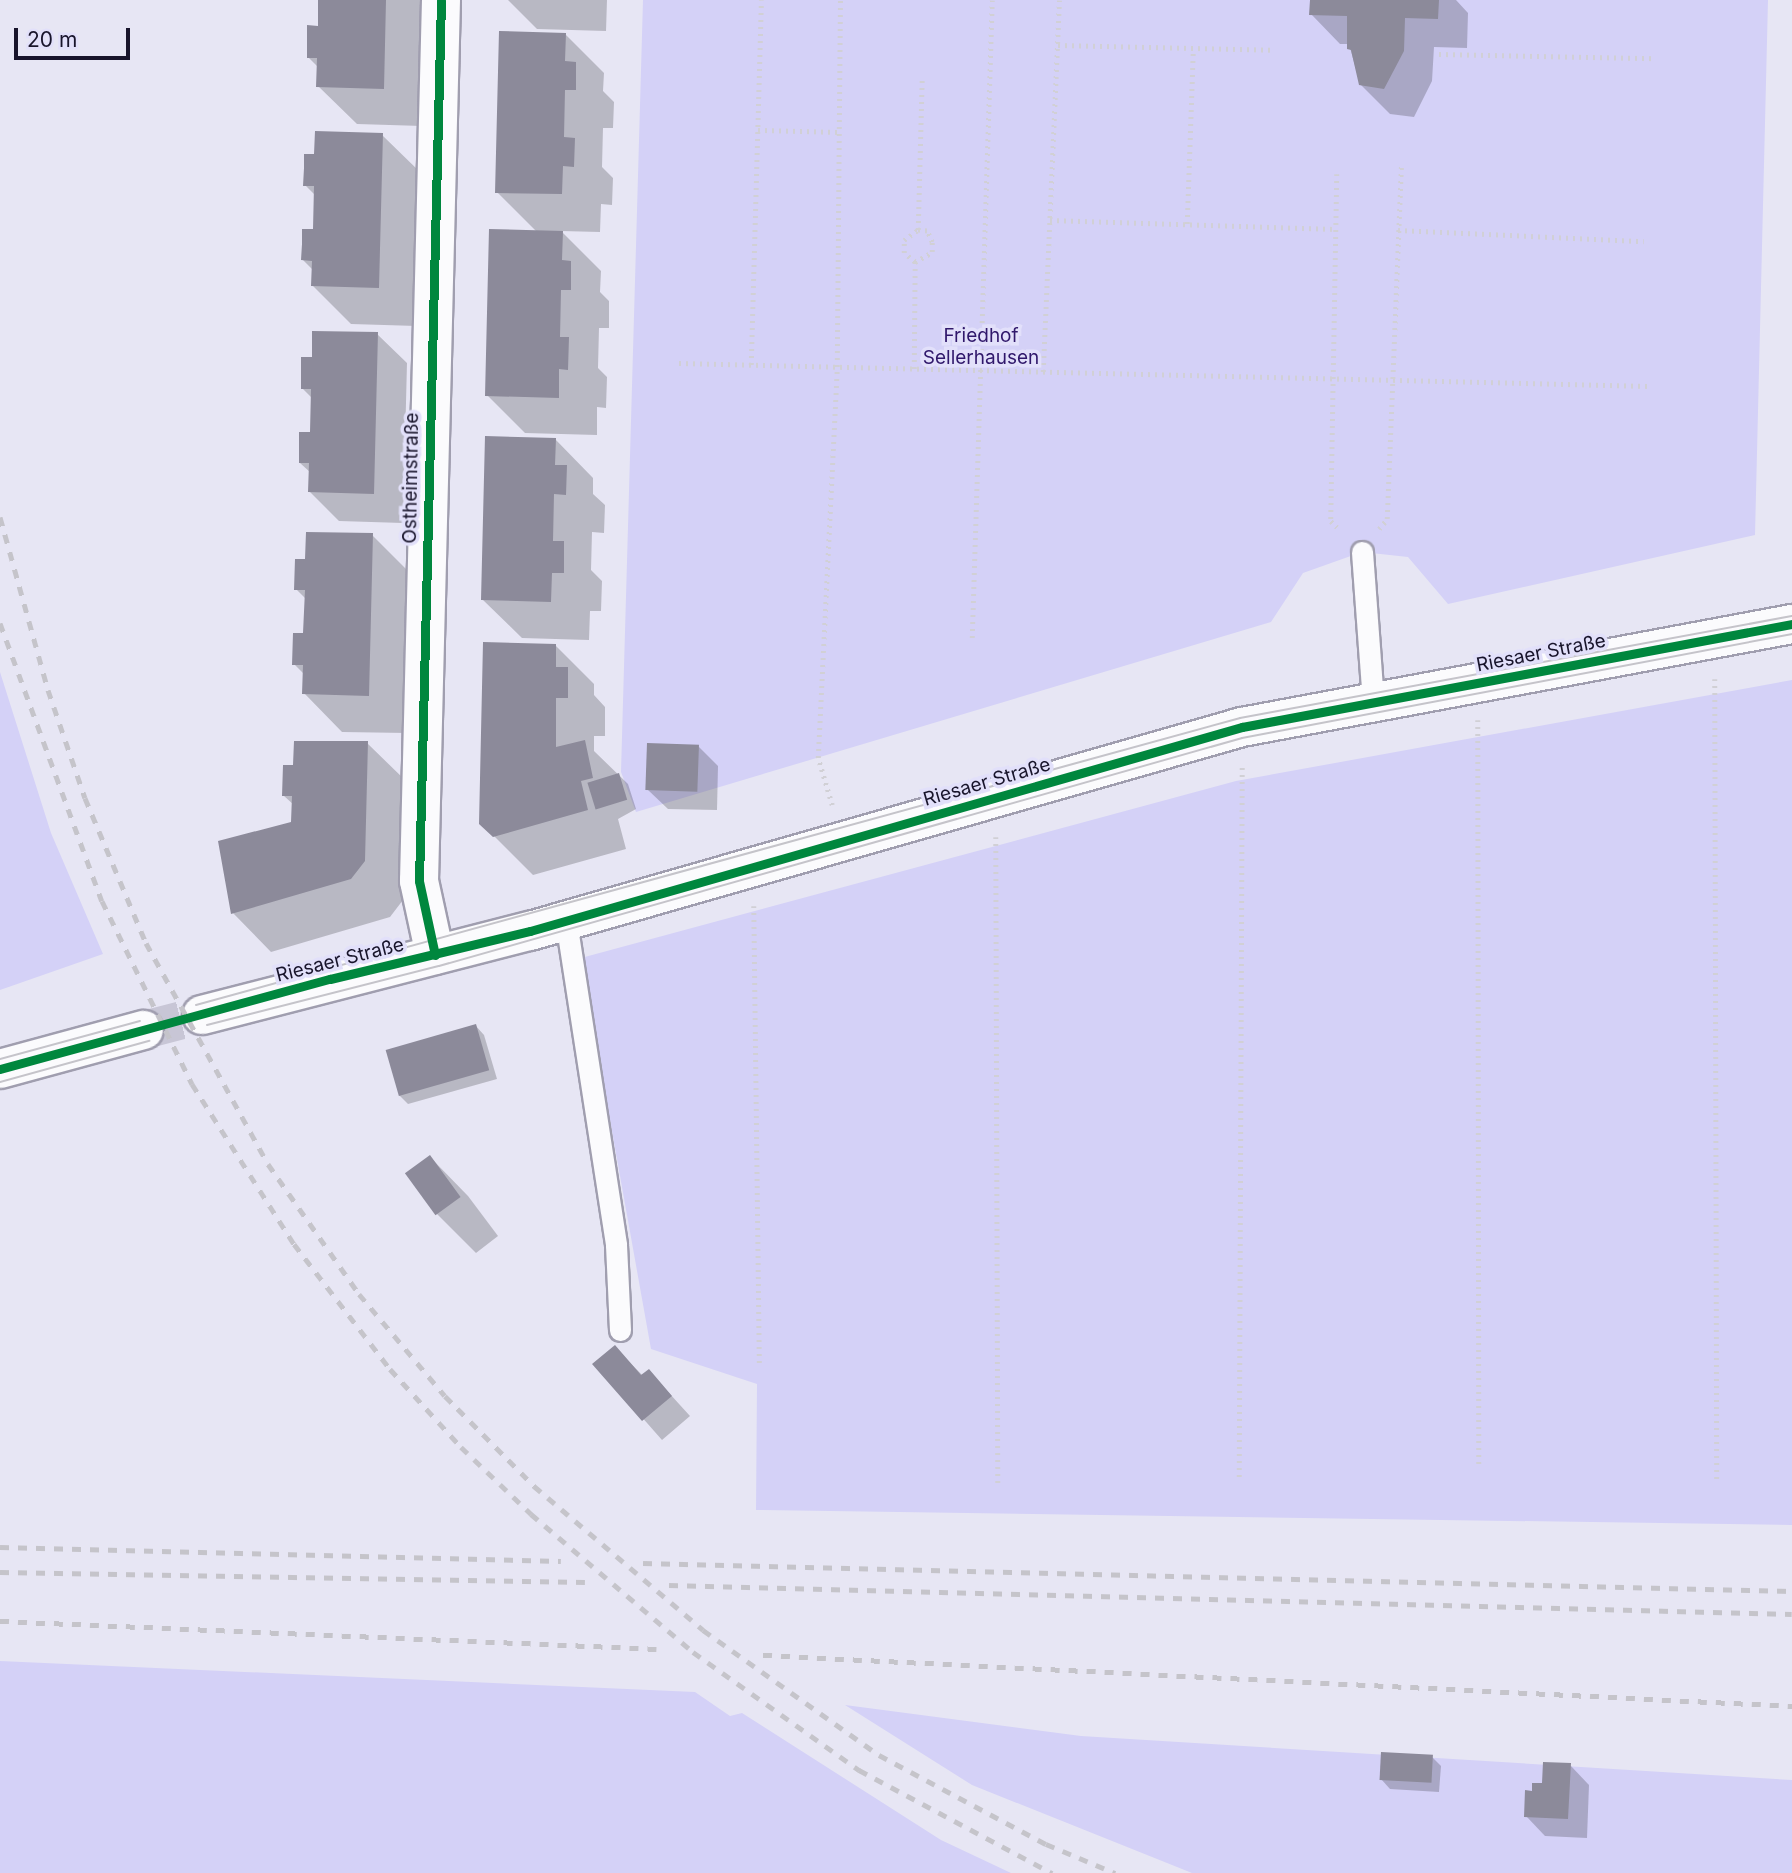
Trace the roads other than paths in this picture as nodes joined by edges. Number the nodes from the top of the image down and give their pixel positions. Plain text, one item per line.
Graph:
1 (441, 0) edge
2 (1362, 552) road end
3 (1792, 624) edge
4 (1373, 702) junction
5 (566, 921) junction
6 (435, 955) junction
7 (202, 1014) tunnel mouth
8 (144, 1030) tunnel mouth
9 (0, 1069) edge
10 (620, 1330) dead end

1 - 6 main road, Ostheimstraße
2 - 4 lane
3 - 4 main road, Riesaer Straße
4 - 5 main road, Riesaer Straße
5 - 6 main road, Riesaer Straße
5 - 10 lane
6 - 7 main road, Riesaer Straße
8 - 9 main road

